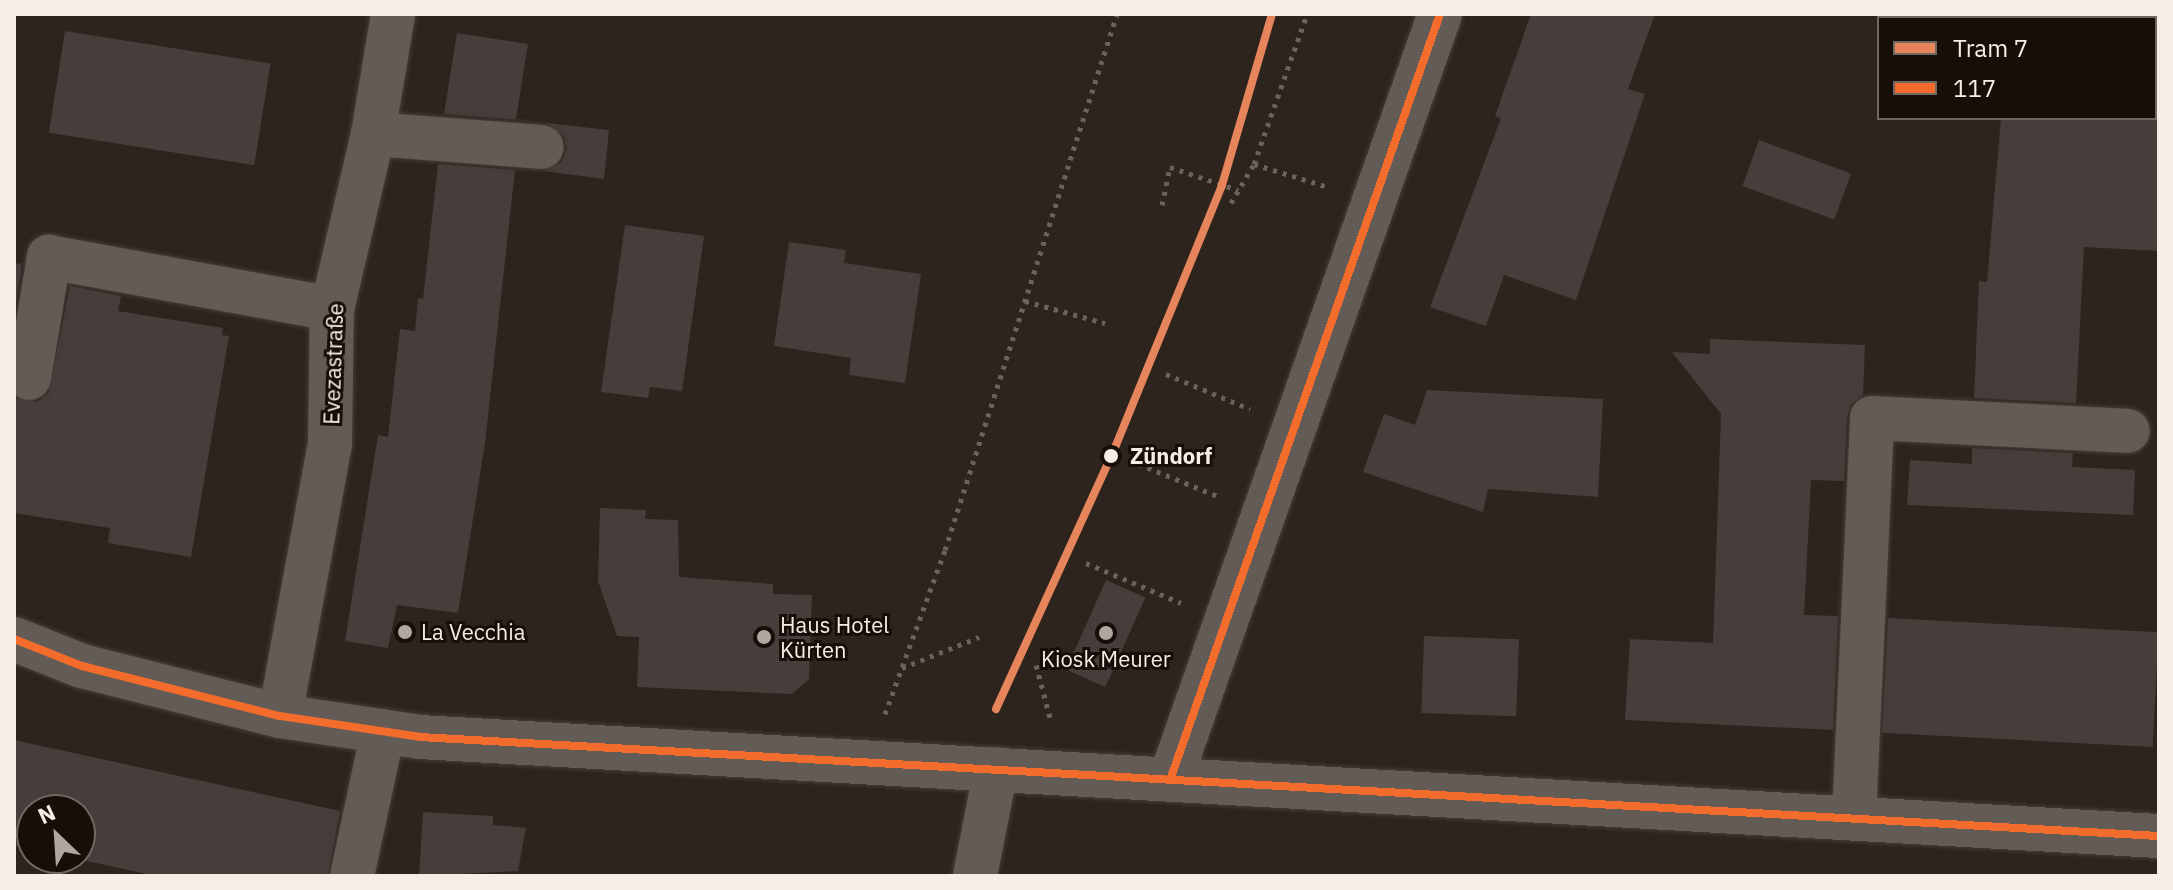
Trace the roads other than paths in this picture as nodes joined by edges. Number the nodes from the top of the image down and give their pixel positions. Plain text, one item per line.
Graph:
1 (393, 14) edge
2 (1440, 14) edge
3 (373, 134) junction
4 (542, 147) dead end
5 (332, 309) junction
6 (29, 378) dead end
7 (2128, 431) dead end
8 (14, 639) edge
9 (280, 716) junction
10 (383, 731) junction
11 (996, 769) junction
12 (1170, 780) junction
13 (1854, 818) junction
14 (2159, 836) edge
15 (352, 876) edge
16 (975, 876) edge

1 - 3 street, Evezastraße
2 - 12 street
3 - 4 street
3 - 5 street, Evezastraße
5 - 6 street
5 - 9 street, Evezastraße
7 - 13 street
8 - 9 street
9 - 10 street
10 - 11 street
10 - 15 street
11 - 12 street
11 - 16 street
12 - 13 street
13 - 14 street

